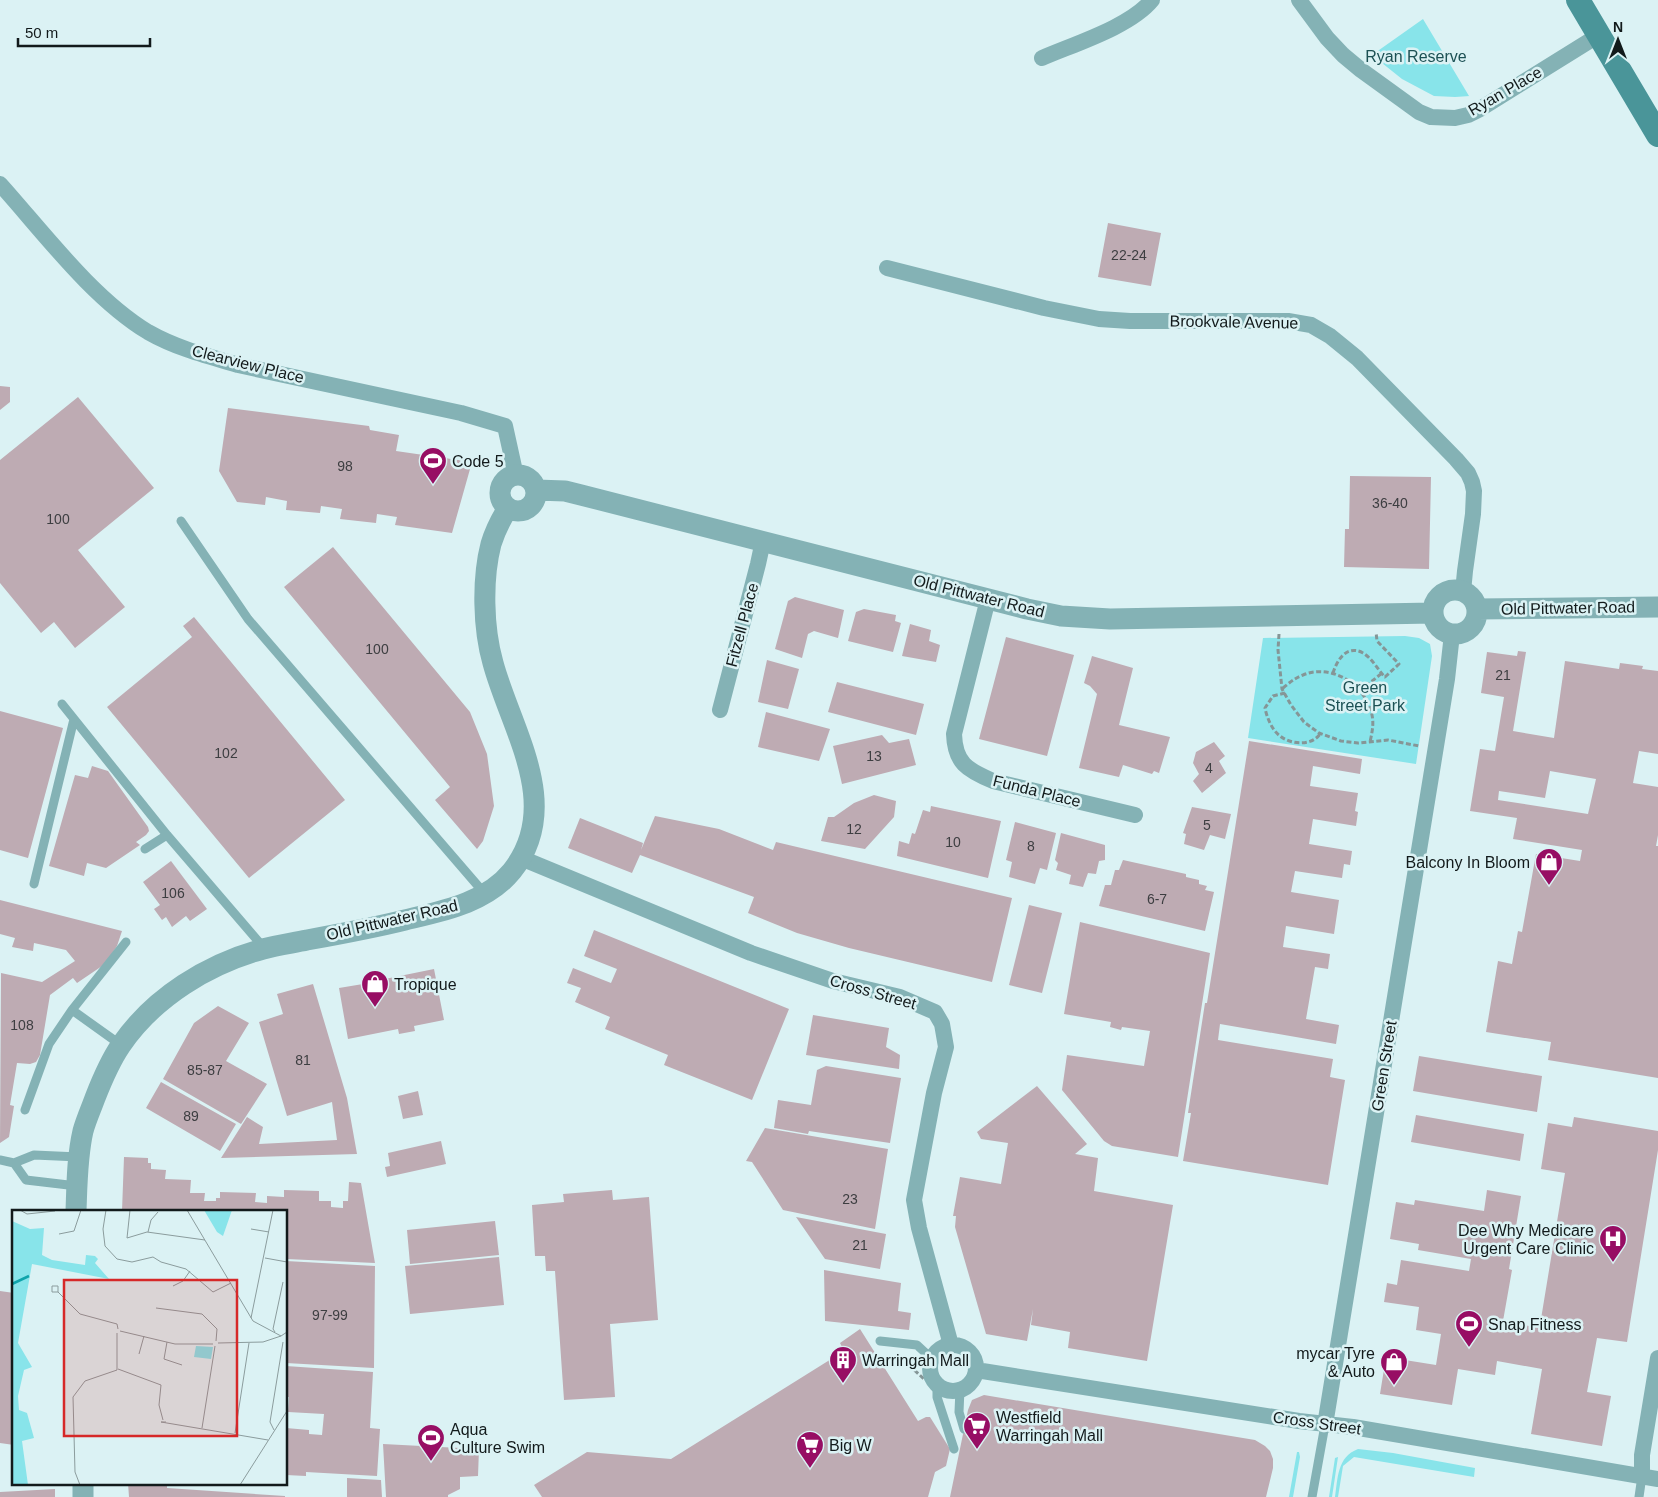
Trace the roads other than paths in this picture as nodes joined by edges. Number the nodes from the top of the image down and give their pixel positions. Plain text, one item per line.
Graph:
1 (1152, 0) edge
2 (1299, 0) edge
3 (1578, 0) edge
4 (1599, 35) junction
5 (1042, 58) dead end
6 (1658, 135) edge
7 (0, 184) edge
8 (886, 268) dead end
9 (516, 476) junction
10 (536, 490) junction
11 (508, 508) junction
12 (181, 522) dead end
13 (763, 541) junction
14 (1463, 592) junction
15 (988, 599) junction
16 (1658, 607) edge
17 (1477, 609) junction
18 (1433, 613) junction
19 (1452, 634) junction
20 (62, 704) dead end
21 (720, 710) dead end
22 (74, 719) junction
23 (1135, 815) dead end
24 (167, 835) junction
25 (145, 849) dead end
26 (521, 858) junction
27 (34, 884) dead end
28 (485, 894) junction
29 (126, 942) dead end
30 (264, 948) junction
31 (72, 1010) junction
32 (121, 1045) junction
33 (26, 1110) dead end
34 (79, 1157) junction
35 (0, 1160) edge
36 (14, 1163) junction
37 (77, 1186) junction
38 (76, 1210) edge
39 (880, 1341) dead end
40 (951, 1345) junction
41 (1658, 1358) edge
42 (932, 1359) junction
43 (976, 1370) junction
44 (933, 1384) junction
45 (960, 1389) junction
46 (1325, 1424) junction
47 (964, 1430) dead end
48 (954, 1449) dead end
49 (1650, 1478) edge
50 (83, 1484) edge
51 (83, 1497) edge
52 (1312, 1497) edge
53 (1639, 1497) edge

1 - 5 street
2 - 4 street, Ryan Place
3 - 4 main road
4 - 6 main road
7 - 9 street, Clearview Place
8 - 14 street, Brookvale Avenue
9 - 10 street
9 - 11 street
10 - 11 street
10 - 13 street, Old Pittwater Road
11 - 26 street, Old Pittwater Road
12 - 28 lane
13 - 15 street, Old Pittwater Road
13 - 21 street, Fitzell Place
14 - 17 street
14 - 18 street
15 - 18 street, Old Pittwater Road
15 - 23 street, Funda Place
16 - 17 street, Old Pittwater Road
17 - 19 street
18 - 19 street
19 - 46 street, Green Street
20 - 22 lane
22 - 24 lane
22 - 27 lane
24 - 25 lane
24 - 30 lane
26 - 28 street, Old Pittwater Road
26 - 40 street, Cross Street
28 - 30 street, Old Pittwater Road
29 - 31 lane
30 - 32 street, Old Pittwater Road
31 - 32 lane
31 - 33 lane
32 - 34 street, Old Pittwater Road
34 - 36 lane
34 - 37 street, Old Pittwater Road
35 - 36 lane
36 - 37 lane
37 - 38 street, Old Pittwater Road
39 - 42 lane
40 - 42 street
40 - 43 street
41 - 49 street
42 - 44 street
43 - 45 street
43 - 46 street, Cross Street
44 - 45 street
44 - 48 lane
45 - 47 lane
46 - 49 street, Cross Street
46 - 52 lane, Green Street
49 - 53 lane
50 - 51 street

